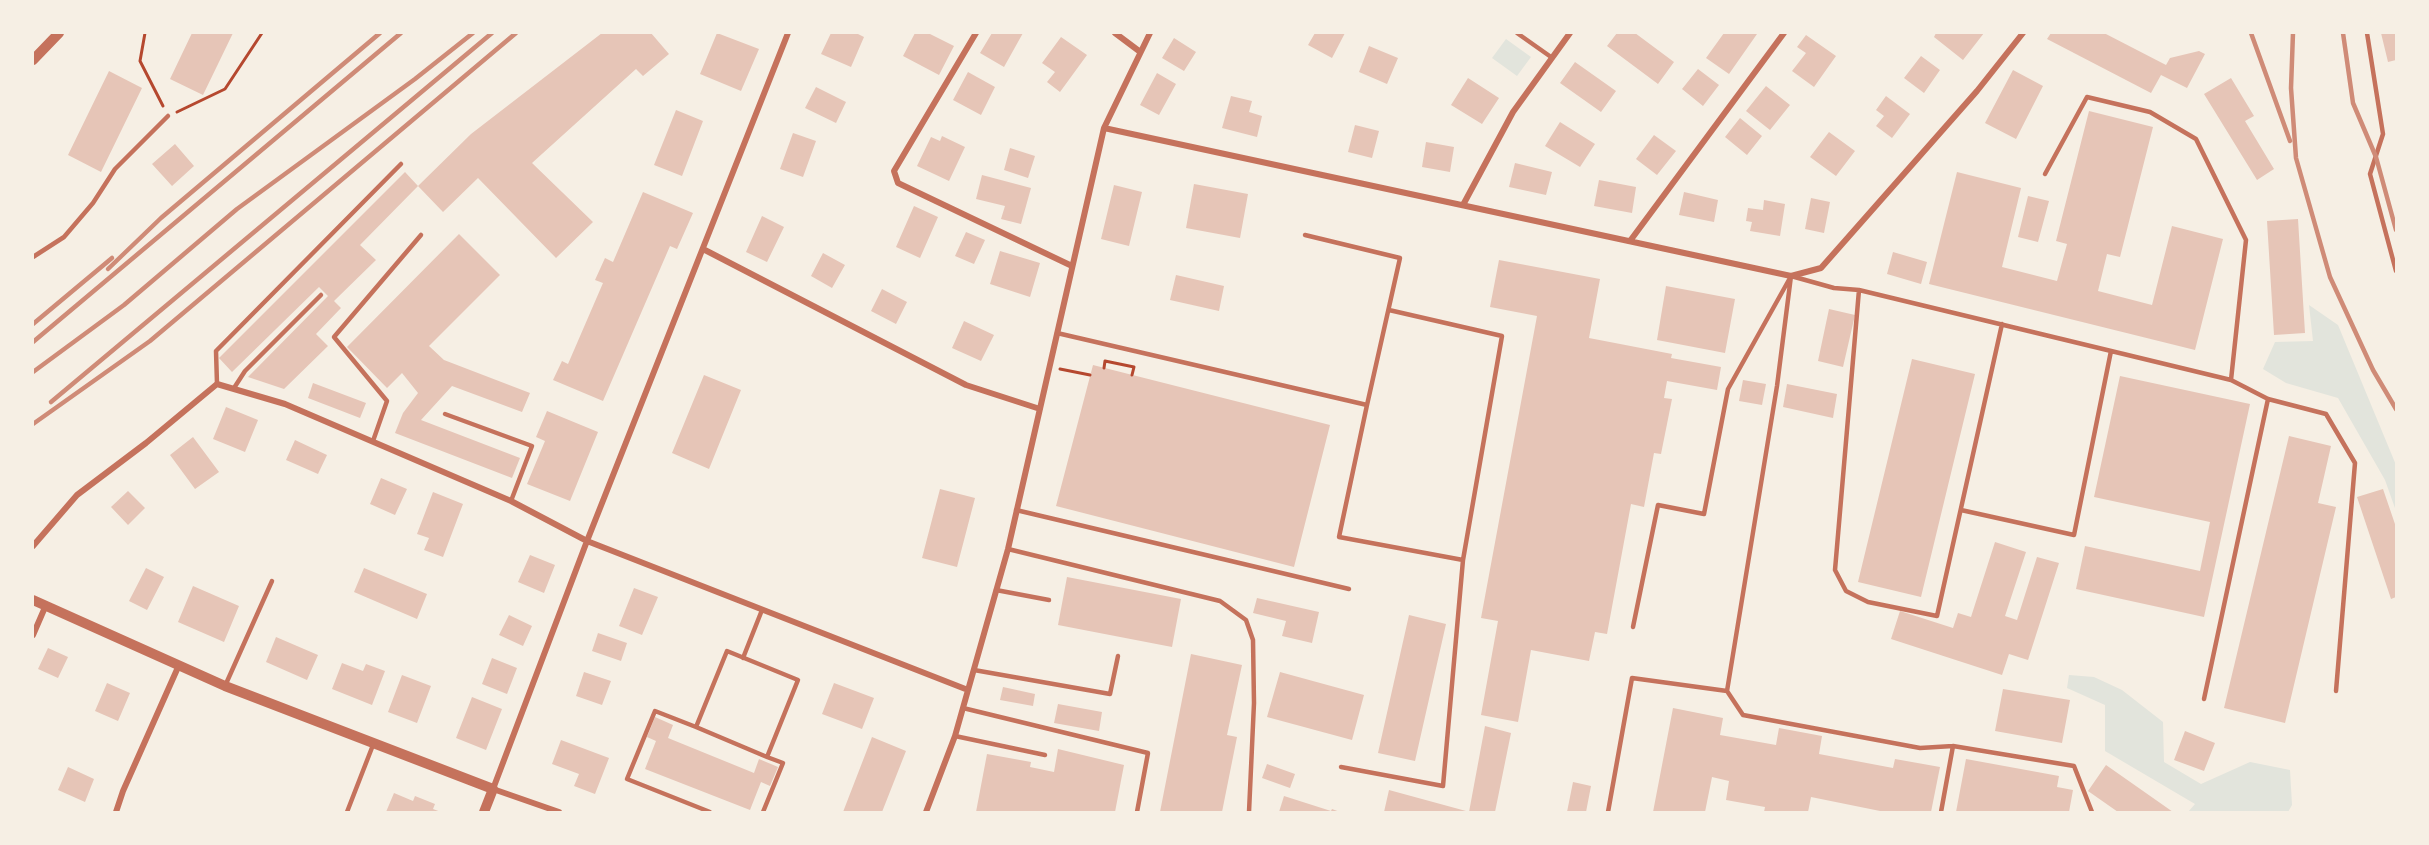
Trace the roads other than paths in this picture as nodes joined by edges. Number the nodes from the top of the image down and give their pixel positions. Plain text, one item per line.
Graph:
1 (59, 33) edge
2 (788, 33) edge
3 (976, 33) edge
4 (1115, 33) edge
5 (1150, 33) edge
6 (1517, 33) edge
7 (1570, 33) edge
8 (1784, 33) edge
9 (2023, 33) edge
10 (2367, 33) edge
11 (1139, 51) junction
12 (1551, 57) junction
13 (33, 60) edge
14 (168, 116) road end
15 (1104, 128) junction
16 (401, 164) dead end
17 (2045, 174) dead end
18 (1463, 205) junction
19 (422, 235) dead end
20 (1305, 235) dead end
21 (1630, 241) junction
22 (703, 249) junction
23 (33, 257) edge
24 (1072, 266) junction
25 (2396, 271) edge
26 (1791, 276) junction
27 (1858, 290) junction
28 (321, 295) dead end
29 (1389, 310) junction
30 (2002, 324) junction
31 (1057, 333) junction
32 (2111, 351) junction
33 (2231, 380) junction
34 (217, 384) junction
35 (234, 388) junction
36 (2268, 399) junction
37 (1367, 405) junction
38 (1040, 409) junction
39 (445, 414) dead end
40 (373, 441) junction
41 (511, 501) junction
42 (1017, 510) junction
43 (1961, 510) junction
44 (587, 541) junction
45 (33, 546) edge
46 (1008, 549) junction
47 (1462, 560) junction
48 (272, 581) dead end
49 (1349, 589) dead end
50 (996, 590) junction
51 (33, 600) edge
52 (1048, 600) dead end
53 (46, 604) junction
54 (762, 610) junction
55 (1633, 627) dead end
56 (33, 635) edge
57 (1118, 656) dead end
58 (743, 658) junction
59 (179, 665) junction
60 (974, 670) junction
61 (225, 686) junction
62 (968, 690) junction
63 (1727, 691) junction
64 (2336, 691) dead end
65 (2204, 699) dead end
66 (963, 708) junction
67 (696, 728) junction
68 (955, 736) junction
69 (374, 743) junction
70 (1953, 746) junction
71 (1045, 755) dead end
72 (767, 757) junction
73 (1341, 767) dead end
74 (493, 789) junction
75 (695, 809) edge
76 (116, 812) edge
77 (347, 812) edge
78 (484, 812) edge
79 (559, 812) edge
80 (710, 812) edge
81 (763, 812) edge
82 (926, 812) edge
83 (1137, 812) edge
84 (1250, 812) edge
85 (1608, 812) edge
86 (1941, 812) edge
87 (2092, 812) edge

1 - 13 street
2 - 22 street
3 - 24 street
4 - 11 street
5 - 11 street
6 - 12 lane
7 - 12 street
8 - 21 street
9 - 26 street
10 - 25 lane
11 - 15 street
12 - 18 street
14 - 23 lane
15 - 18 street
15 - 24 street
16 - 34 lane
17 - 33 lane
18 - 21 street
19 - 40 lane
20 - 29 lane
21 - 26 street
22 - 38 street
22 - 44 street
24 - 31 street
26 - 27 lane
26 - 55 lane
26 - 63 lane
27 - 30 lane
27 - 43 lane
28 - 35 lane
29 - 37 lane
29 - 47 lane
30 - 32 lane
30 - 43 lane
31 - 37 lane
31 - 38 street
32 - 33 lane
32 - 43 lane
33 - 36 lane
34 - 35 street
34 - 45 street
35 - 40 street
36 - 64 lane
36 - 65 lane
37 - 47 lane
38 - 42 street
39 - 41 lane
40 - 41 street
41 - 44 street
42 - 46 street
42 - 49 lane
44 - 54 street
44 - 74 street
46 - 50 street
46 - 84 lane
47 - 73 lane
48 - 61 lane
50 - 52 lane
50 - 60 street
51 - 53 street
53 - 56 street
53 - 59 street
54 - 58 lane
54 - 62 street
57 - 60 lane
58 - 67 lane
58 - 72 lane
59 - 61 street
59 - 76 street
60 - 62 street
61 - 69 street
62 - 66 street
63 - 70 lane
63 - 85 lane
66 - 68 street
66 - 83 lane
67 - 72 lane
67 - 75 lane
68 - 71 lane
68 - 82 street
69 - 74 street
69 - 77 lane
70 - 86 lane
70 - 87 lane
72 - 81 lane
74 - 78 street
74 - 79 street
75 - 80 lane

